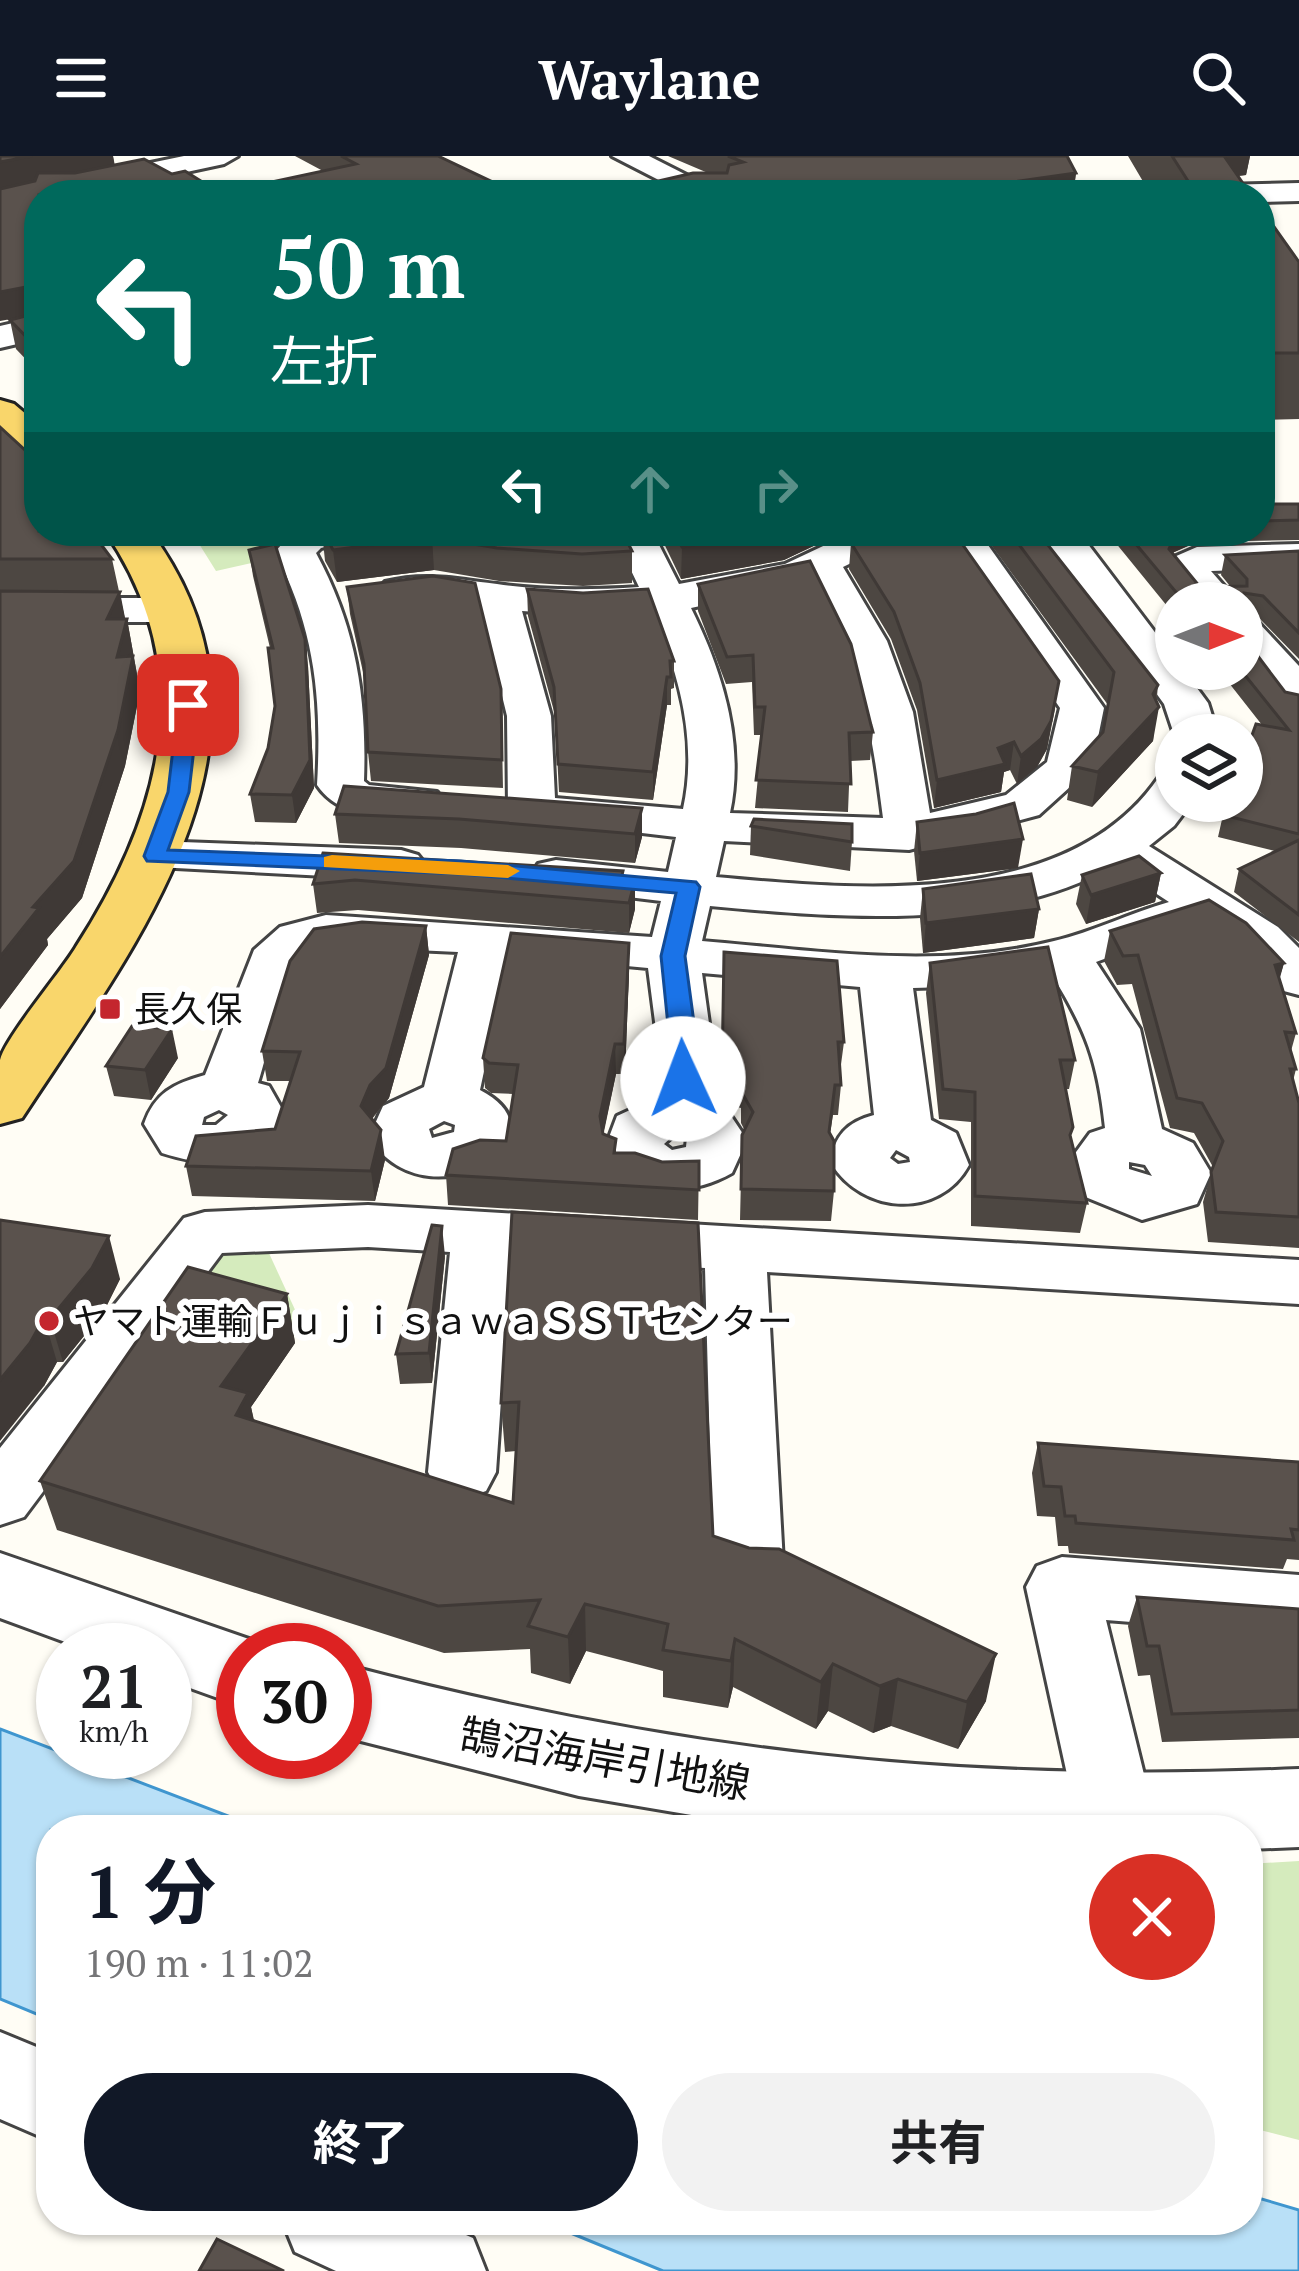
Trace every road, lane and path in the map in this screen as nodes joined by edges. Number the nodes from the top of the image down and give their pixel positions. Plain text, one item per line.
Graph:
1 (123, 156) edge
2 (224, 156) edge
3 (626, 156) edge
4 (1271, 156) edge
5 (150, 172) junction
6 (111, 180) edge
7 (679, 180) edge
8 (1299, 190) edge
9 (0, 412) edge
10 (24, 433) edge
11 (140, 546) edge
12 (301, 546) edge
13 (639, 546) edge
14 (857, 546) edge
15 (969, 546) edge
16 (1069, 546) edge
17 (1299, 556) edge
18 (821, 565) junction
19 (1198, 582) edge
20 (498, 597) junction
21 (665, 600) junction
22 (321, 601) junction
23 (0, 610) edge
24 (172, 610) junction
25 (1263, 653) edge
26 (1299, 702) edge
27 (1189, 714) edge
28 (498, 806) junction
29 (1155, 819) edge
30 (704, 823) junction
31 (909, 835) junction
32 (1117, 847) junction
33 (155, 856) junction
34 (438, 866) edge
35 (508, 871) edge
36 (688, 887) junction
37 (1210, 904) junction
38 (487, 938) junction
39 (1066, 955) junction
40 (673, 956) junction
41 (885, 973) junction
42 (1299, 979) edge
43 (227, 1091) dead end
44 (449, 1101) dead end
45 (0, 1104) edge
46 (682, 1114) dead end
47 (904, 1130) dead end
48 (1135, 1142) dead end
49 (482, 1231) junction
50 (735, 1250) junction
51 (1299, 1282) edge
52 (462, 1472) dead end
53 (0, 1498) edge
54 (748, 1564) edge
55 (0, 1585) edge
56 (1299, 1605) edge
57 (216, 1662) edge
58 (372, 1709) edge
59 (1299, 1808) edge
60 (1114, 1811) junction
61 (0, 2075) edge
62 (36, 2091) edge
63 (360, 2235) edge
64 (440, 2271) edge

1 - 5 street
2 - 5 street
3 - 7 street
4 - 8 street
5 - 6 street
9 - 10 main road
11 - 24 main road
12 - 22 street
13 - 21 street
14 - 18 street
15 - 31 street
16 - 27 street
17 - 19 street
18 - 21 street
18 - 31 street
20 - 21 street
20 - 22 street
20 - 28 street
21 - 30 street
22 - 28 street
23 - 24 street
24 - 33 main road
25 - 26 street
28 - 30 street
29 - 32 street
30 - 31 street
30 - 36 street
32 - 36 street
32 - 37 street
33 - 34 street
33 - 45 main road
35 - 36 street
36 - 40 street
37 - 39 street
37 - 42 street
38 - 40 street
38 - 43 street
38 - 44 street
39 - 41 street
39 - 48 street
40 - 41 street
40 - 46 street
41 - 47 street
49 - 50 street
49 - 52 street
49 - 53 street
50 - 51 street
50 - 54 street
55 - 57 street
56 - 60 street
58 - 60 street, 鵠沼海岸引地線
59 - 60 street, 鵠沼海岸引地線
61 - 62 street
63 - 64 street

